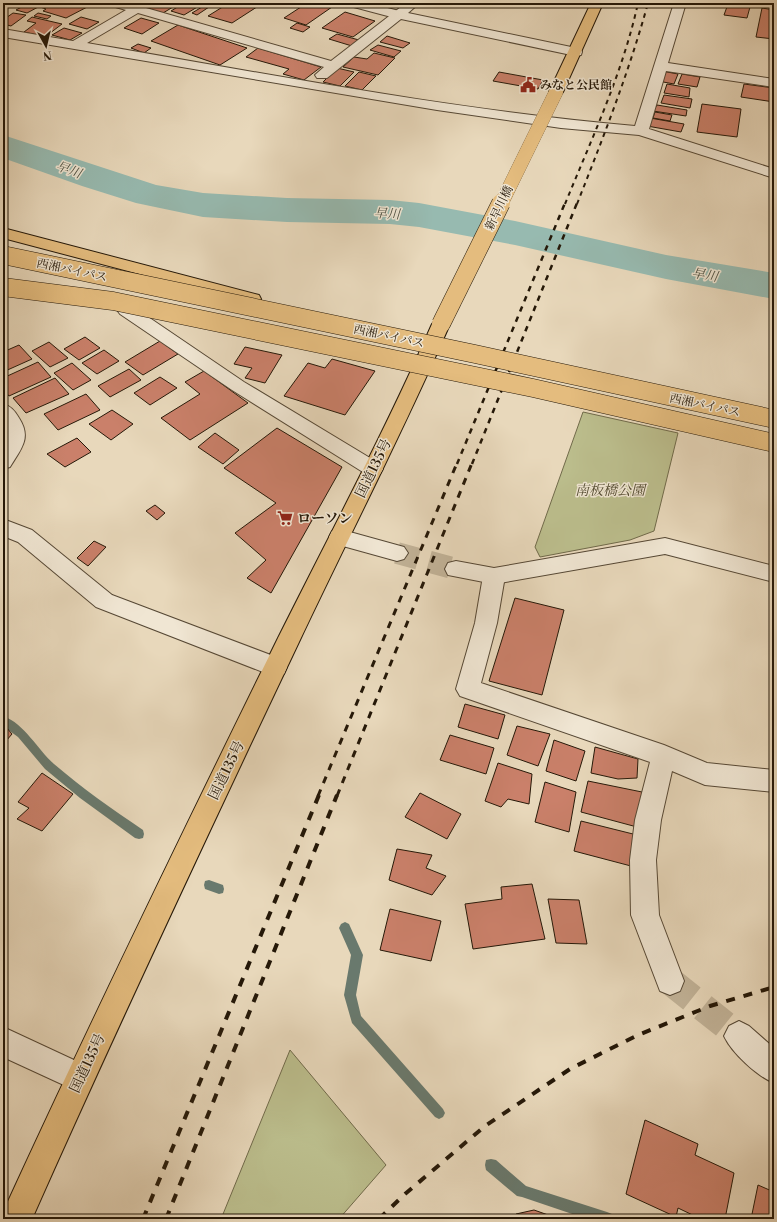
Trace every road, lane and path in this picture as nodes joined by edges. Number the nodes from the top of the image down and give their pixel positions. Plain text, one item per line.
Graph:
1 (116, 3) edge
2 (354, 3) edge
3 (414, 3) edge
4 (597, 3) edge
5 (680, 3) edge
6 (141, 6) edge
7 (399, 15) junction
8 (3, 33) edge
9 (75, 46) junction
10 (576, 52) junction
11 (334, 66) junction
12 (661, 66) junction
13 (774, 83) edge
14 (308, 86) junction
15 (641, 131) junction
16 (774, 174) edge
17 (3, 232) edge
18 (3, 255) edge
19 (3, 279) edge
20 (3, 286) edge
21 (119, 306) junction
22 (438, 332) junction
23 (419, 373) junction
24 (3, 410) edge
25 (774, 420) edge
26 (774, 443) edge
27 (3, 462) edge
28 (373, 469) junction
29 (3, 527) edge
30 (339, 537) junction
31 (397, 553) tunnel mouth
32 (456, 569) tunnel mouth
33 (774, 574) edge
34 (494, 576) junction
35 (276, 667) junction
36 (664, 756) junction
37 (774, 781) edge
38 (670, 980) tunnel mouth
39 (739, 1036) tunnel mouth
40 (3, 1042) edge
41 (774, 1068) edge
42 (79, 1077) junction
43 (16, 1219) edge

1 - 6 street
2 - 7 street
3 - 7 street
4 - 10 highway
5 - 12 street
6 - 9 street
6 - 11 street
7 - 10 street
7 - 11 street
8 - 9 street
9 - 14 street
10 - 22 highway, 新早川橋, bridge
11 - 14 street
12 - 13 street
12 - 15 street
14 - 15 street
15 - 16 street
17 - 22 highway
18 - 25 highway, 西湘バイパス, bridge
19 - 21 highway, 西湘バイパス, bridge
20 - 21 street
21 - 23 street
21 - 26 highway, 西湘バイパス, bridge
21 - 28 street
22 - 23 highway, 国道135号
23 - 28 highway, 国道135号
24 - 27 street
28 - 30 highway, 国道135号
29 - 35 street
30 - 31 street
30 - 35 highway, 国道135号
32 - 34 street
33 - 34 street
34 - 36 street
35 - 42 highway, 国道135号
36 - 37 street
36 - 38 street
39 - 41 street
40 - 42 street
42 - 43 highway, 国道135号

